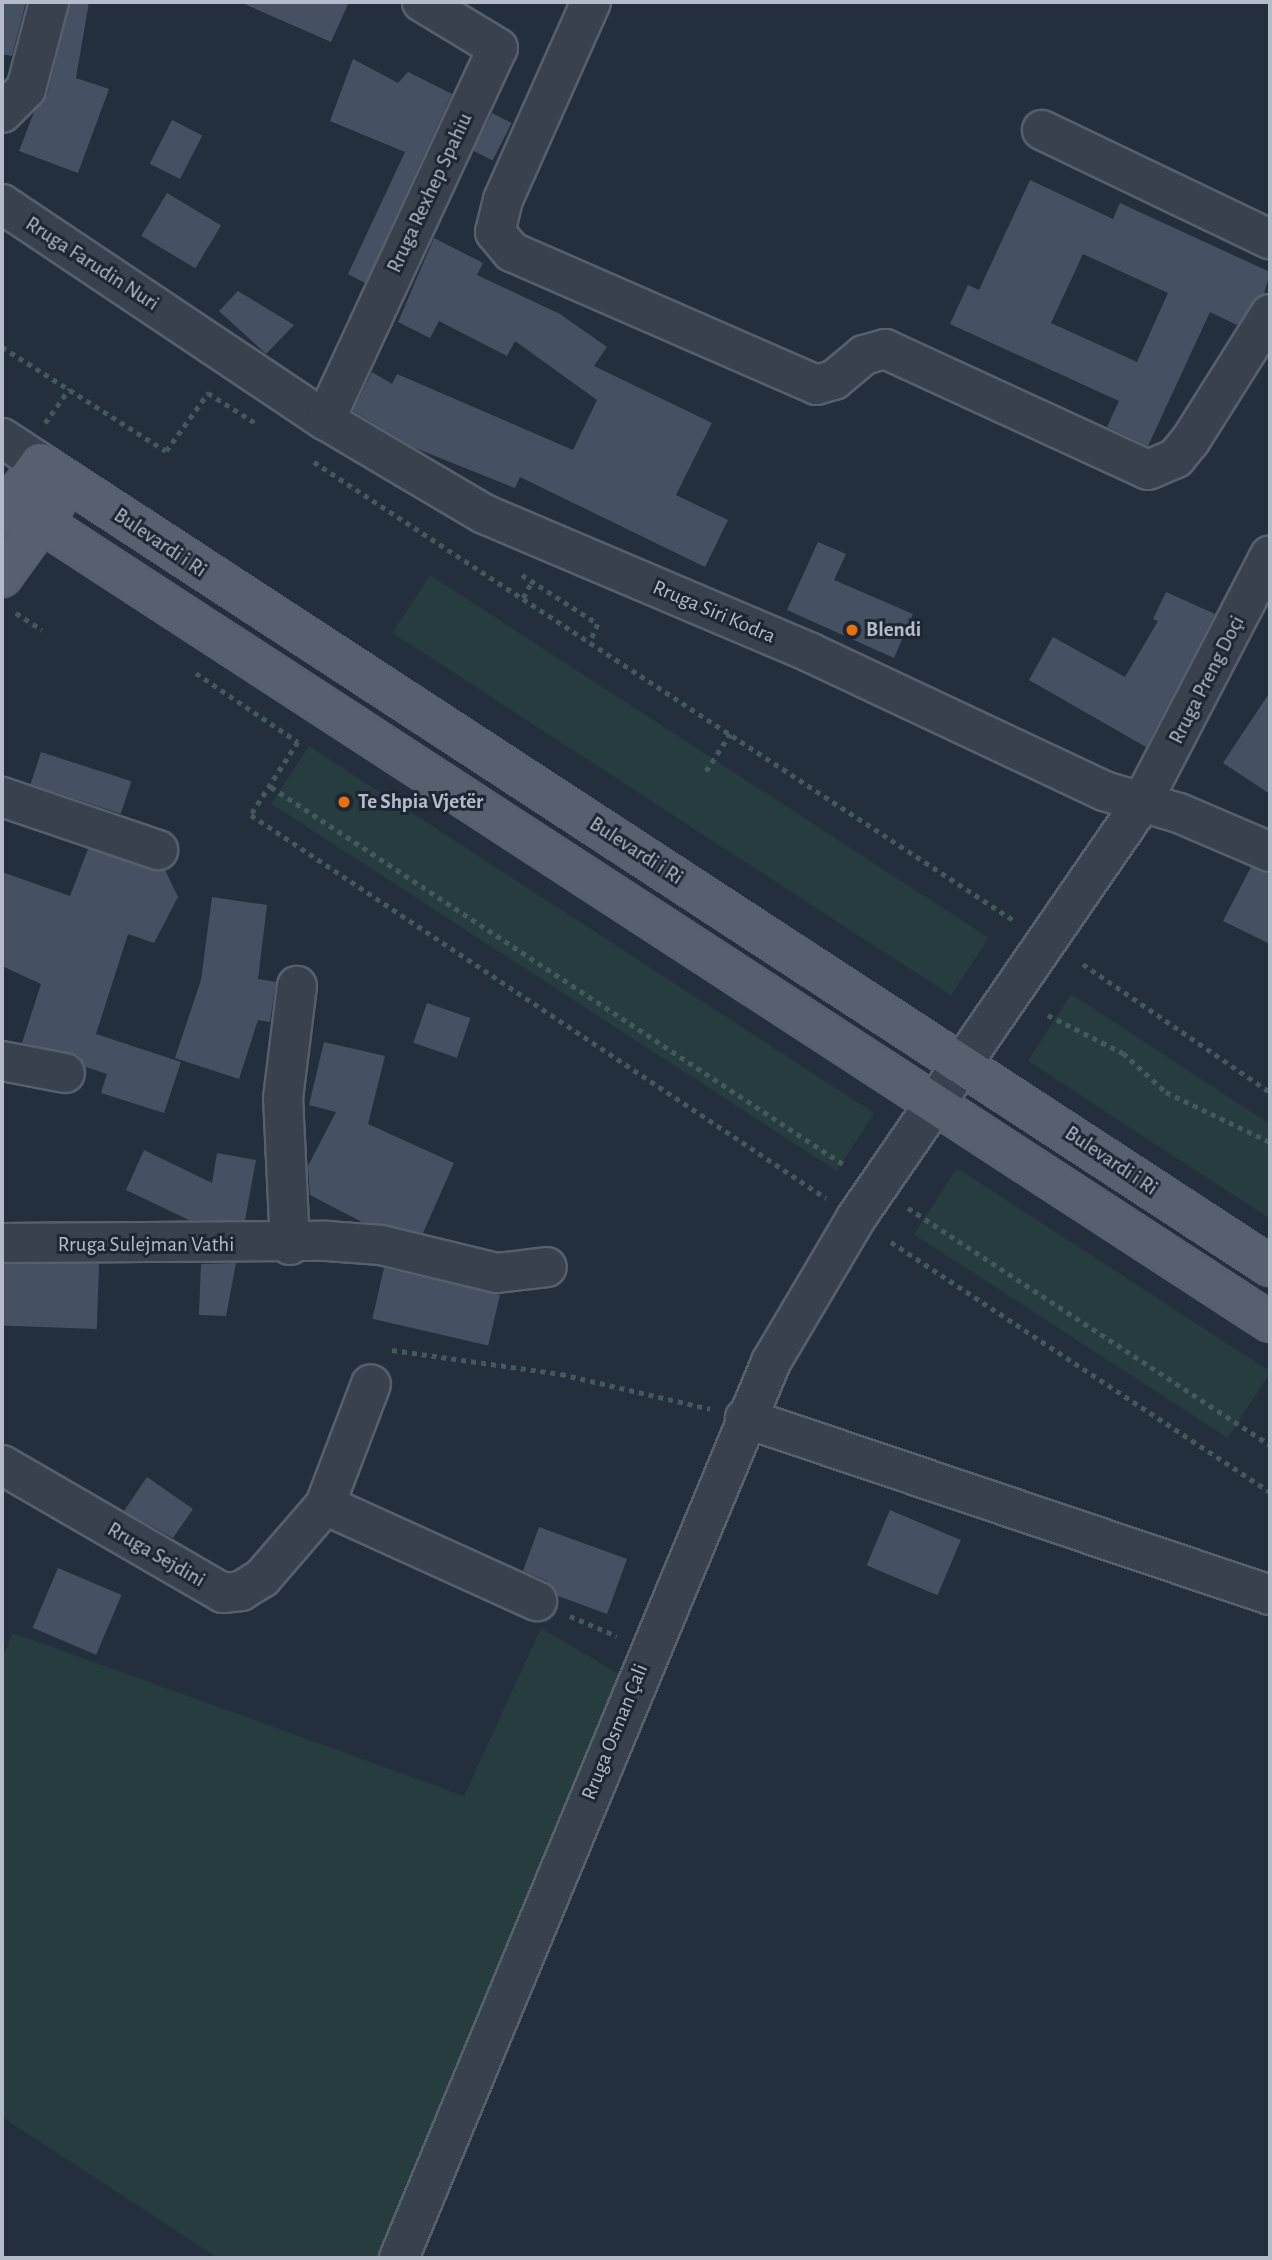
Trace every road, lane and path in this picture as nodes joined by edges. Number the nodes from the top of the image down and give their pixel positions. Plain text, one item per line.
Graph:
1 (48, 2) edge
2 (422, 2) edge
3 (591, 2) edge
4 (2, 113) edge
5 (1042, 130) dead end
6 (2, 204) edge
7 (1270, 239) edge
8 (1270, 314) edge
9 (183, 324) joint
10 (2, 347) edge
11 (325, 420) junction
12 (266, 431) dead end
13 (2, 438) edge
14 (301, 453) dead end
15 (54, 473) junction
16 (14, 509) edge
17 (1270, 555) edge
18 (537, 573) dead end
19 (7, 593) edge
20 (523, 598) junction
21 (42, 630) dead end
22 (185, 665) dead end
23 (730, 734) junction
24 (706, 771) dead end
25 (271, 787) junction
26 (2, 797) edge
27 (1141, 804) junction
28 (158, 850) dead end
29 (1270, 852) edge
30 (1022, 926) dead end
31 (1083, 964) dead end
32 (298, 986) dead end
33 (1048, 1015) dead end
34 (2, 1061) edge
35 (963, 1062) junction
36 (65, 1073) dead end
37 (1270, 1092) edge
38 (936, 1102) junction
39 (1270, 1142) edge
40 (841, 1163) dead end
41 (844, 1210) junction
42 (924, 1218) dead end
43 (891, 1242) dead end
44 (2, 1243) edge
45 (290, 1245) junction
46 (1270, 1266) edge
47 (547, 1267) dead end
48 (1270, 1322) edge
49 (371, 1384) joint
50 (745, 1418) junction
51 (1270, 1445) edge
52 (2, 1465) edge
53 (1270, 1492) edge
54 (325, 1505) junction
55 (1270, 1595) edge
56 (537, 1601) joint
57 (649, 1650) junction
58 (399, 2258) edge

1 - 4 street
2 - 11 street, Rruga Rexhep Spahiu
3 - 8 street
5 - 7 street
6 - 9 street, Rruga Farudin Nuri
9 - 11 street, Rruga Siri Kodra
10 - 12 path
11 - 27 street, Rruga Siri Kodra
13 - 15 street, Bulevardi i Ri
14 - 20 path
15 - 16 main road
15 - 35 main road, Bulevardi i Ri
16 - 19 main road
16 - 38 main road
17 - 27 street, Rruga Preng Doçi
18 - 20 path
19 - 21 path
20 - 23 path
22 - 25 path
23 - 24 path
23 - 30 path
25 - 40 path
25 - 41 path
26 - 28 street
27 - 29 street, Rruga Siri Kodra
27 - 35 street, Rruga Preng Doçi
31 - 37 path
32 - 45 street
33 - 39 path
34 - 36 street
35 - 38 street, Rruga Osman Çali
35 - 46 main road, Bulevardi i Ri
38 - 41 street, Rruga Osman Çali
38 - 48 main road
41 - 50 street, Rruga Osman Çali
42 - 51 path
43 - 53 path
44 - 45 street, Rruga Sulejman Vathi
45 - 47 street, Rruga Sulejman Vathi
49 - 50 path
49 - 54 street, Rruga Sejdini
50 - 55 street
50 - 57 street, Rruga Osman Çali
52 - 54 street, Rruga Sejdini
54 - 56 street
56 - 57 path
57 - 58 street, Rruga Osman Çali

